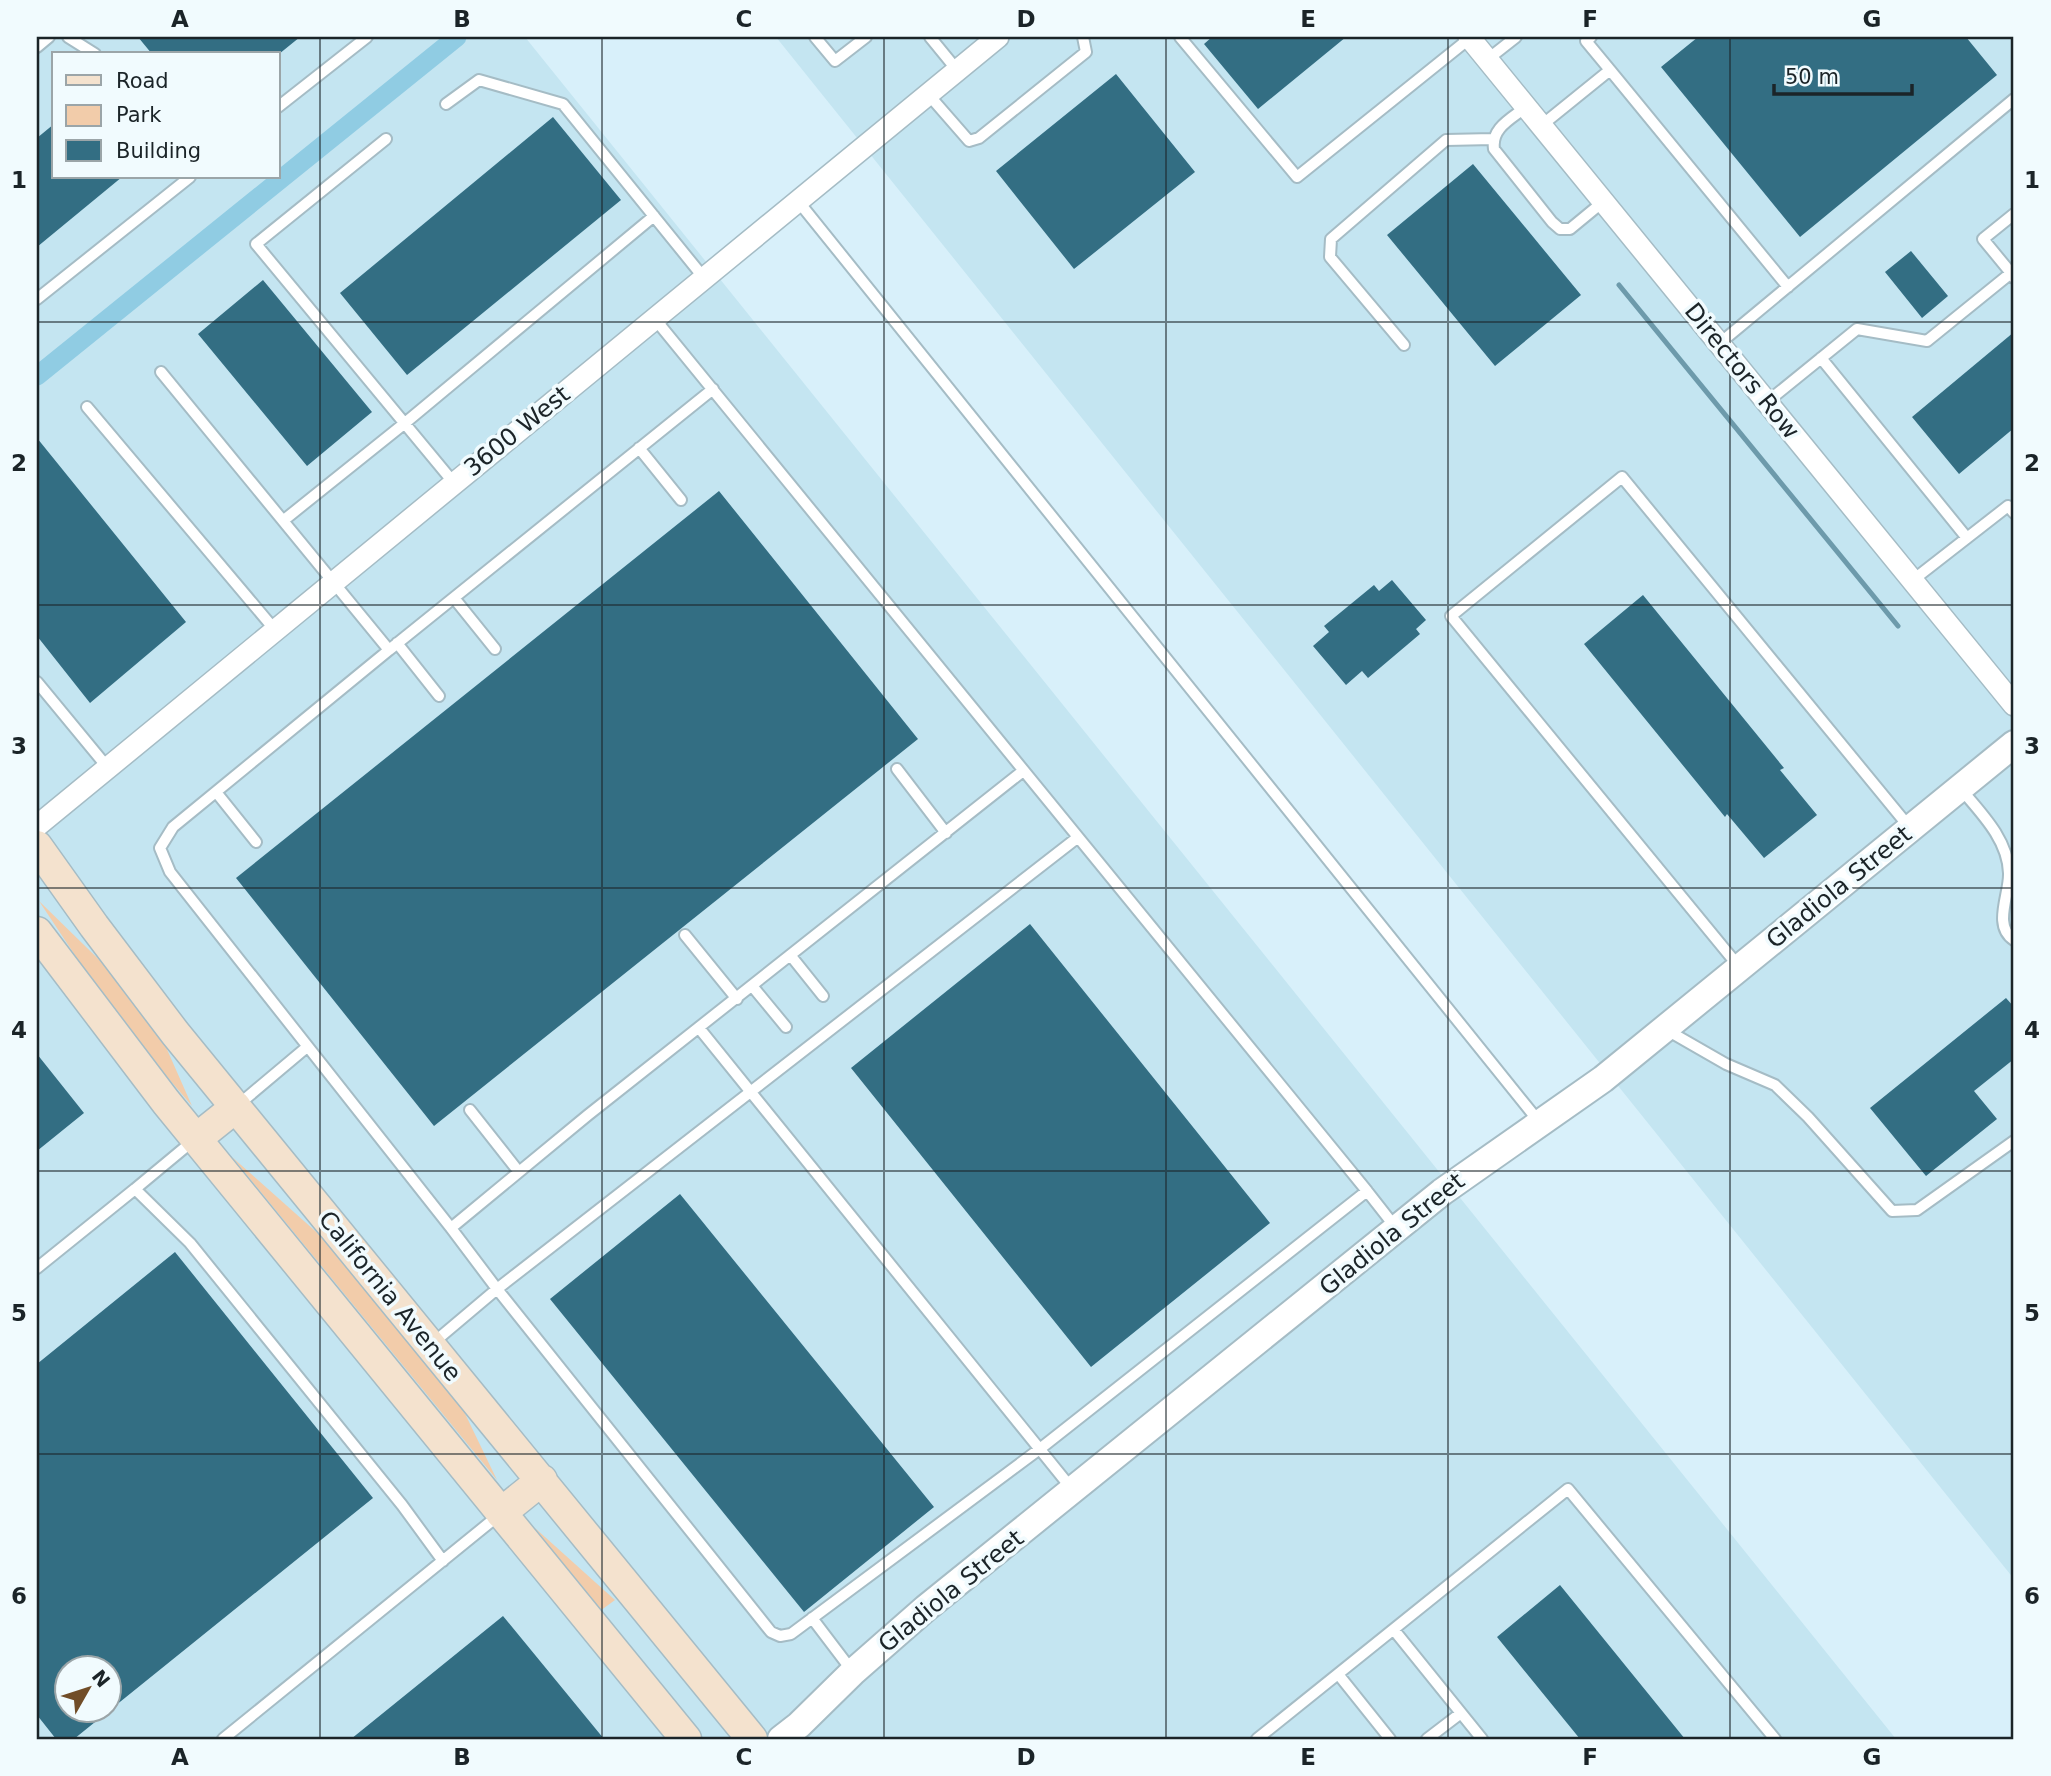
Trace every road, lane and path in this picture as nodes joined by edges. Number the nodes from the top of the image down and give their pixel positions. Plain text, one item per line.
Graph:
1 (49, 37) edge
2 (68, 37) edge
3 (367, 37) edge
4 (815, 37) edge
5 (866, 37) edge
6 (930, 37) edge
7 (998, 37) edge
8 (1083, 37) edge
9 (1180, 37) edge
10 (1470, 37) edge
11 (1516, 37) edge
12 (1591, 37) edge
13 (37, 47) edge
14 (92, 52) edge
15 (1488, 59) junction
16 (957, 70) junction
17 (1610, 70) junction
18 (928, 94) junction
19 (2014, 99) edge
20 (446, 104) dead end
21 (280, 105) edge
22 (1526, 107) junction
23 (1542, 125) junction
24 (386, 139) dead end
25 (1493, 139) junction
26 (189, 178) edge
27 (798, 201) junction
28 (1604, 201) junction
29 (2014, 214) edge
30 (654, 216) junction
31 (2013, 276) edge
32 (704, 278) junction
33 (1788, 287) junction
34 (37, 299) edge
35 (654, 318) junction
36 (1720, 343) junction
37 (1404, 345) dead end
38 (1821, 358) junction
39 (161, 372) dead end
40 (713, 389) junction
41 (1767, 402) junction
42 (87, 407) dead end
43 (405, 424) junction
44 (639, 449) junction
45 (454, 483) junction
46 (681, 500) dead end
47 (2012, 506) edge
48 (284, 520) junction
49 (1967, 538) junction
50 (1913, 580) junction
51 (334, 582) junction
52 (454, 598) junction
53 (275, 630) junction
54 (393, 647) junction
55 (495, 649) dead end
56 (37, 682) edge
57 (439, 696) dead end
58 (2014, 705) edge
59 (2014, 744) edge
60 (107, 768) junction
61 (897, 769) dead end
62 (1023, 771) junction
63 (1960, 788) junction
64 (216, 792) junction
65 (37, 826) edge
66 (1910, 828) junction
67 (946, 833) junction
68 (1077, 838) junction
69 (256, 842) dead end
70 (37, 846) edge
71 (37, 932) edge
72 (685, 935) dead end
73 (2014, 940) edge
74 (791, 956) junction
75 (1740, 968) junction
76 (752, 987) junction
77 (823, 996) dead end
78 (737, 999) junction
79 (786, 1027) dead end
80 (699, 1028) junction
81 (1665, 1029) junction
82 (307, 1047) junction
83 (751, 1091) junction
84 (236, 1107) junction
85 (470, 1110) dead end
86 (1540, 1124) junction
87 (196, 1139) junction
88 (2014, 1141) edge
89 (519, 1172) junction
90 (135, 1189) junction
91 (1367, 1191) junction
92 (452, 1228) junction
93 (1397, 1229) junction
94 (37, 1268) edge
95 (497, 1289) junction
96 (430, 1345) junction
97 (1041, 1448) junction
98 (541, 1480) junction
99 (1073, 1491) junction
100 (501, 1513) junction
101 (443, 1561) junction
102 (813, 1618) junction
103 (1394, 1630) junction
104 (853, 1672) junction
105 (1338, 1674) junction
106 (1461, 1713) junction
107 (223, 1739) edge
108 (686, 1739) edge
109 (752, 1739) edge
110 (781, 1739) edge
111 (1257, 1739) edge
112 (1390, 1739) edge
113 (1427, 1739) edge
114 (1482, 1739) edge
115 (1775, 1739) edge

1 - 13 lane
2 - 14 lane
3 - 21 lane
4 - 5 lane
6 - 16 lane
7 - 16 street, 3600 West
8 - 18 lane
9 - 10 lane
10 - 15 street, Directors Row
11 - 15 lane
12 - 17 lane
15 - 22 street, Directors Row
16 - 18 street, 3600 West
17 - 23 lane
17 - 33 lane
18 - 27 street, 3600 West
19 - 33 lane
20 - 30 lane
22 - 23 street, Directors Row
22 - 25 lane
23 - 28 street, Directors Row
24 - 43 lane
25 - 28 lane
25 - 37 lane
26 - 34 lane
27 - 32 street, 3600 West
27 - 86 lane
28 - 36 street, Directors Row
29 - 31 lane
30 - 32 lane
30 - 43 lane
31 - 38 lane
32 - 35 street, 3600 West
33 - 36 lane
35 - 40 lane
35 - 45 street, 3600 West
36 - 41 street, Directors Row
38 - 41 lane
38 - 49 lane
39 - 48 lane
40 - 44 lane
40 - 62 lane
41 - 50 street, Directors Row
42 - 53 lane
43 - 45 lane
43 - 48 lane
44 - 46 lane
44 - 52 lane
45 - 51 street, 3600 West
47 - 49 lane
48 - 51 lane
49 - 50 lane
50 - 58 street, Directors Row
51 - 53 street, 3600 West
51 - 54 lane
52 - 54 lane
52 - 55 lane
53 - 60 street, 3600 West
54 - 57 lane
54 - 64 lane
56 - 60 lane
59 - 63 street, Gladiola Street
60 - 65 street, 3600 West
61 - 67 lane
62 - 67 lane
62 - 68 lane
63 - 66 street, Gladiola Street
63 - 73 lane
64 - 69 lane
64 - 82 lane
66 - 75 street, Gladiola Street
66 - 75 lane
67 - 74 lane
68 - 83 lane
68 - 91 lane
70 - 84 main road, California Avenue
71 - 87 main road, California Avenue
72 - 78 lane
74 - 76 lane
74 - 77 lane
75 - 81 street, Gladiola Street
76 - 78 lane
76 - 79 lane
78 - 80 lane
80 - 83 lane
80 - 89 lane
81 - 86 street, Gladiola Street
81 - 88 lane
82 - 84 lane
82 - 92 lane
83 - 95 lane
83 - 97 lane
84 - 87 main road
84 - 96 main road, California Avenue
85 - 89 lane
86 - 93 street, Gladiola Street
87 - 90 lane
87 - 100 main road, California Avenue
89 - 92 lane
90 - 94 lane
90 - 101 lane
91 - 93 lane
91 - 97 lane
92 - 95 lane
93 - 99 street, Gladiola Street
95 - 96 lane
95 - 102 lane
96 - 98 main road, California Avenue
97 - 99 lane
97 - 102 lane
98 - 100 main road
98 - 109 main road, California Avenue
99 - 104 street, Gladiola Street
100 - 101 lane
100 - 108 main road, California Avenue
101 - 107 lane
102 - 104 lane
103 - 105 lane
103 - 106 lane
103 - 115 lane
104 - 110 street, Gladiola Street
105 - 111 lane
105 - 112 lane
106 - 113 lane
106 - 114 lane

